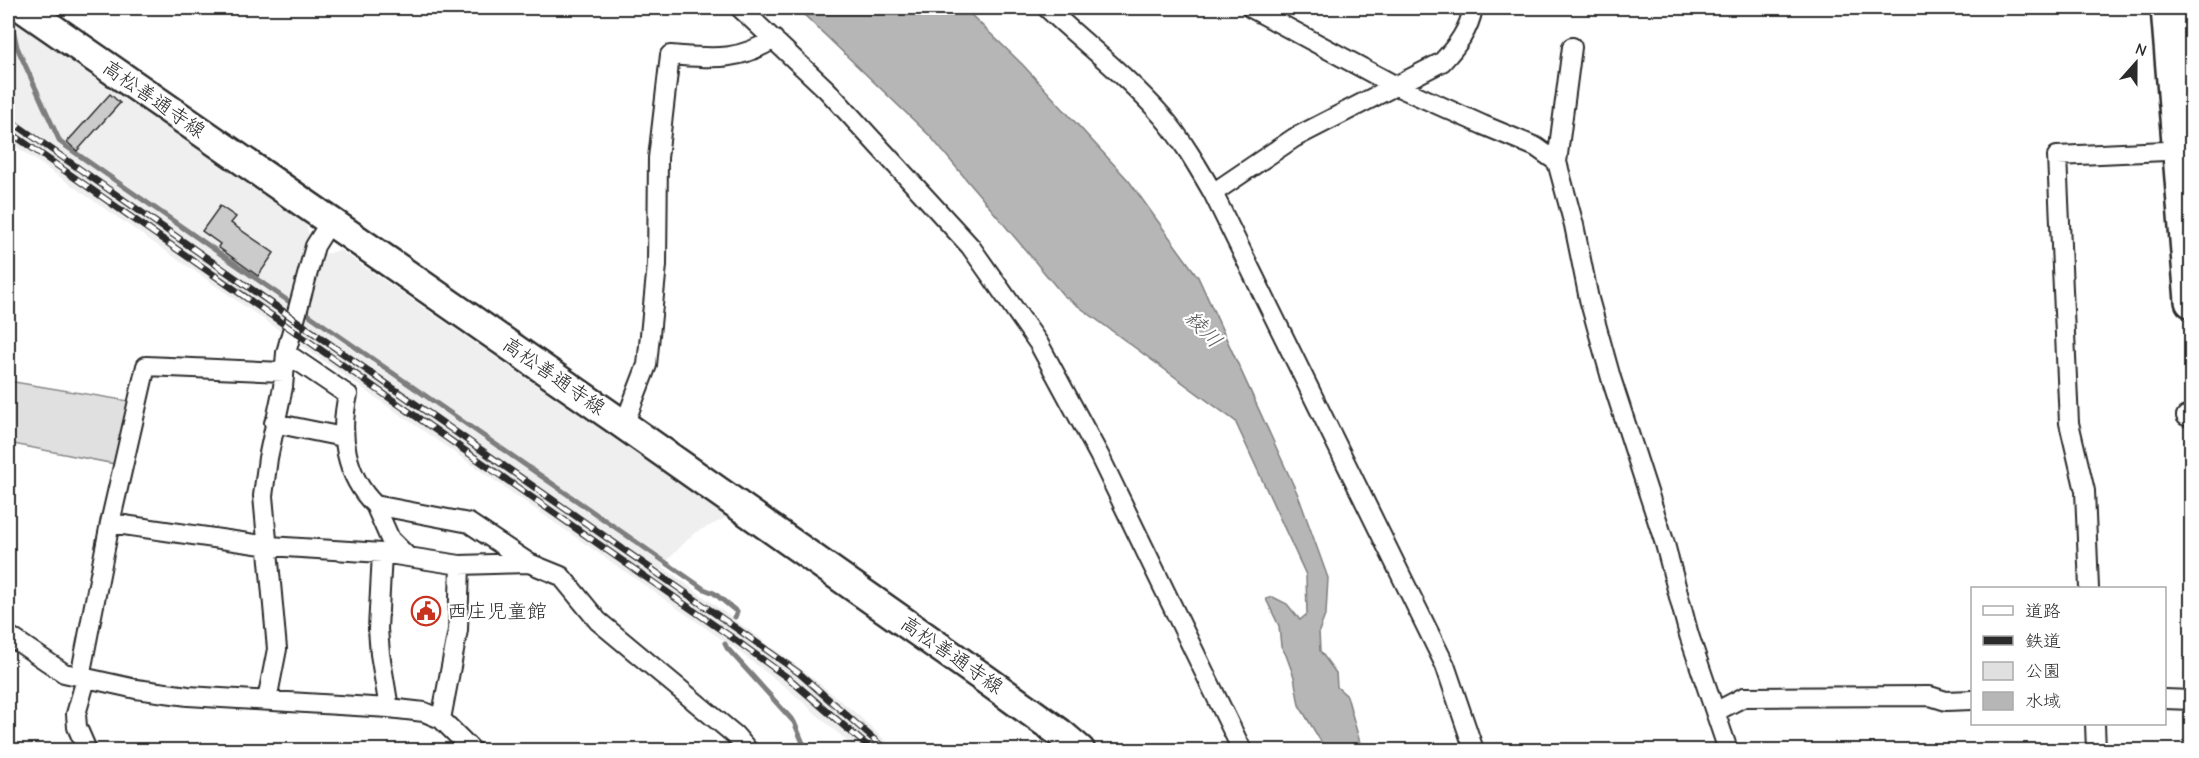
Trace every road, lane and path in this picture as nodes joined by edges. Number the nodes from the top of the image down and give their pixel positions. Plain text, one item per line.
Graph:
1 (23, 8) edge
2 (740, 8) edge
3 (1047, 8) edge
4 (1251, 8) edge
5 (1473, 8) edge
6 (2168, 8) edge
7 (774, 39) junction
8 (1572, 47) dead end
9 (1396, 86) junction
10 (2186, 150) edge
11 (1557, 162) junction
12 (1213, 193) junction
13 (330, 222) junction
14 (2192, 301) edge
15 (286, 353) junction
16 (284, 372) junction
17 (274, 423) junction
18 (624, 425) junction
19 (343, 437) junction
20 (375, 505) junction
21 (110, 523) junction
22 (268, 546) junction
23 (382, 553) junction
24 (408, 557) junction
25 (529, 563) junction
26 (460, 565) junction
27 (2089, 587) edge
28 (8, 635) edge
29 (83, 678) junction
30 (2166, 699) edge
31 (267, 700) junction
32 (1971, 700) edge
33 (2192, 700) edge
34 (389, 708) junction
35 (1715, 712) junction
36 (441, 719) junction
37 (2095, 725) edge
38 (87, 750) edge
39 (472, 750) edge
40 (748, 750) edge
41 (1080, 750) edge
42 (1242, 750) edge
43 (1474, 750) edge
44 (1728, 750) edge
45 (2096, 750) edge

1 - 13 main road, 高松善通寺線
2 - 7 street
3 - 12 street
4 - 9 street
5 - 9 street
6 - 10 highway
7 - 18 street
7 - 42 street
8 - 11 street
9 - 11 street
9 - 12 street
10 - 14 highway
10 - 27 street
11 - 35 street
12 - 43 street
13 - 15 street
13 - 18 main road, 高松善通寺線
15 - 16 street
15 - 19 street
16 - 17 street
16 - 21 street
17 - 19 street
17 - 22 street
18 - 41 main road, 高松善通寺線
19 - 20 street
20 - 24 street
20 - 25 street
21 - 22 street
21 - 29 street
22 - 23 street
22 - 31 street
23 - 24 street
23 - 34 street
24 - 26 street
25 - 26 street
25 - 40 street
26 - 36 street
28 - 29 street
29 - 31 street
29 - 38 street
30 - 33 street
31 - 34 street
32 - 35 street
34 - 36 street
35 - 44 street
36 - 39 street
37 - 45 street

